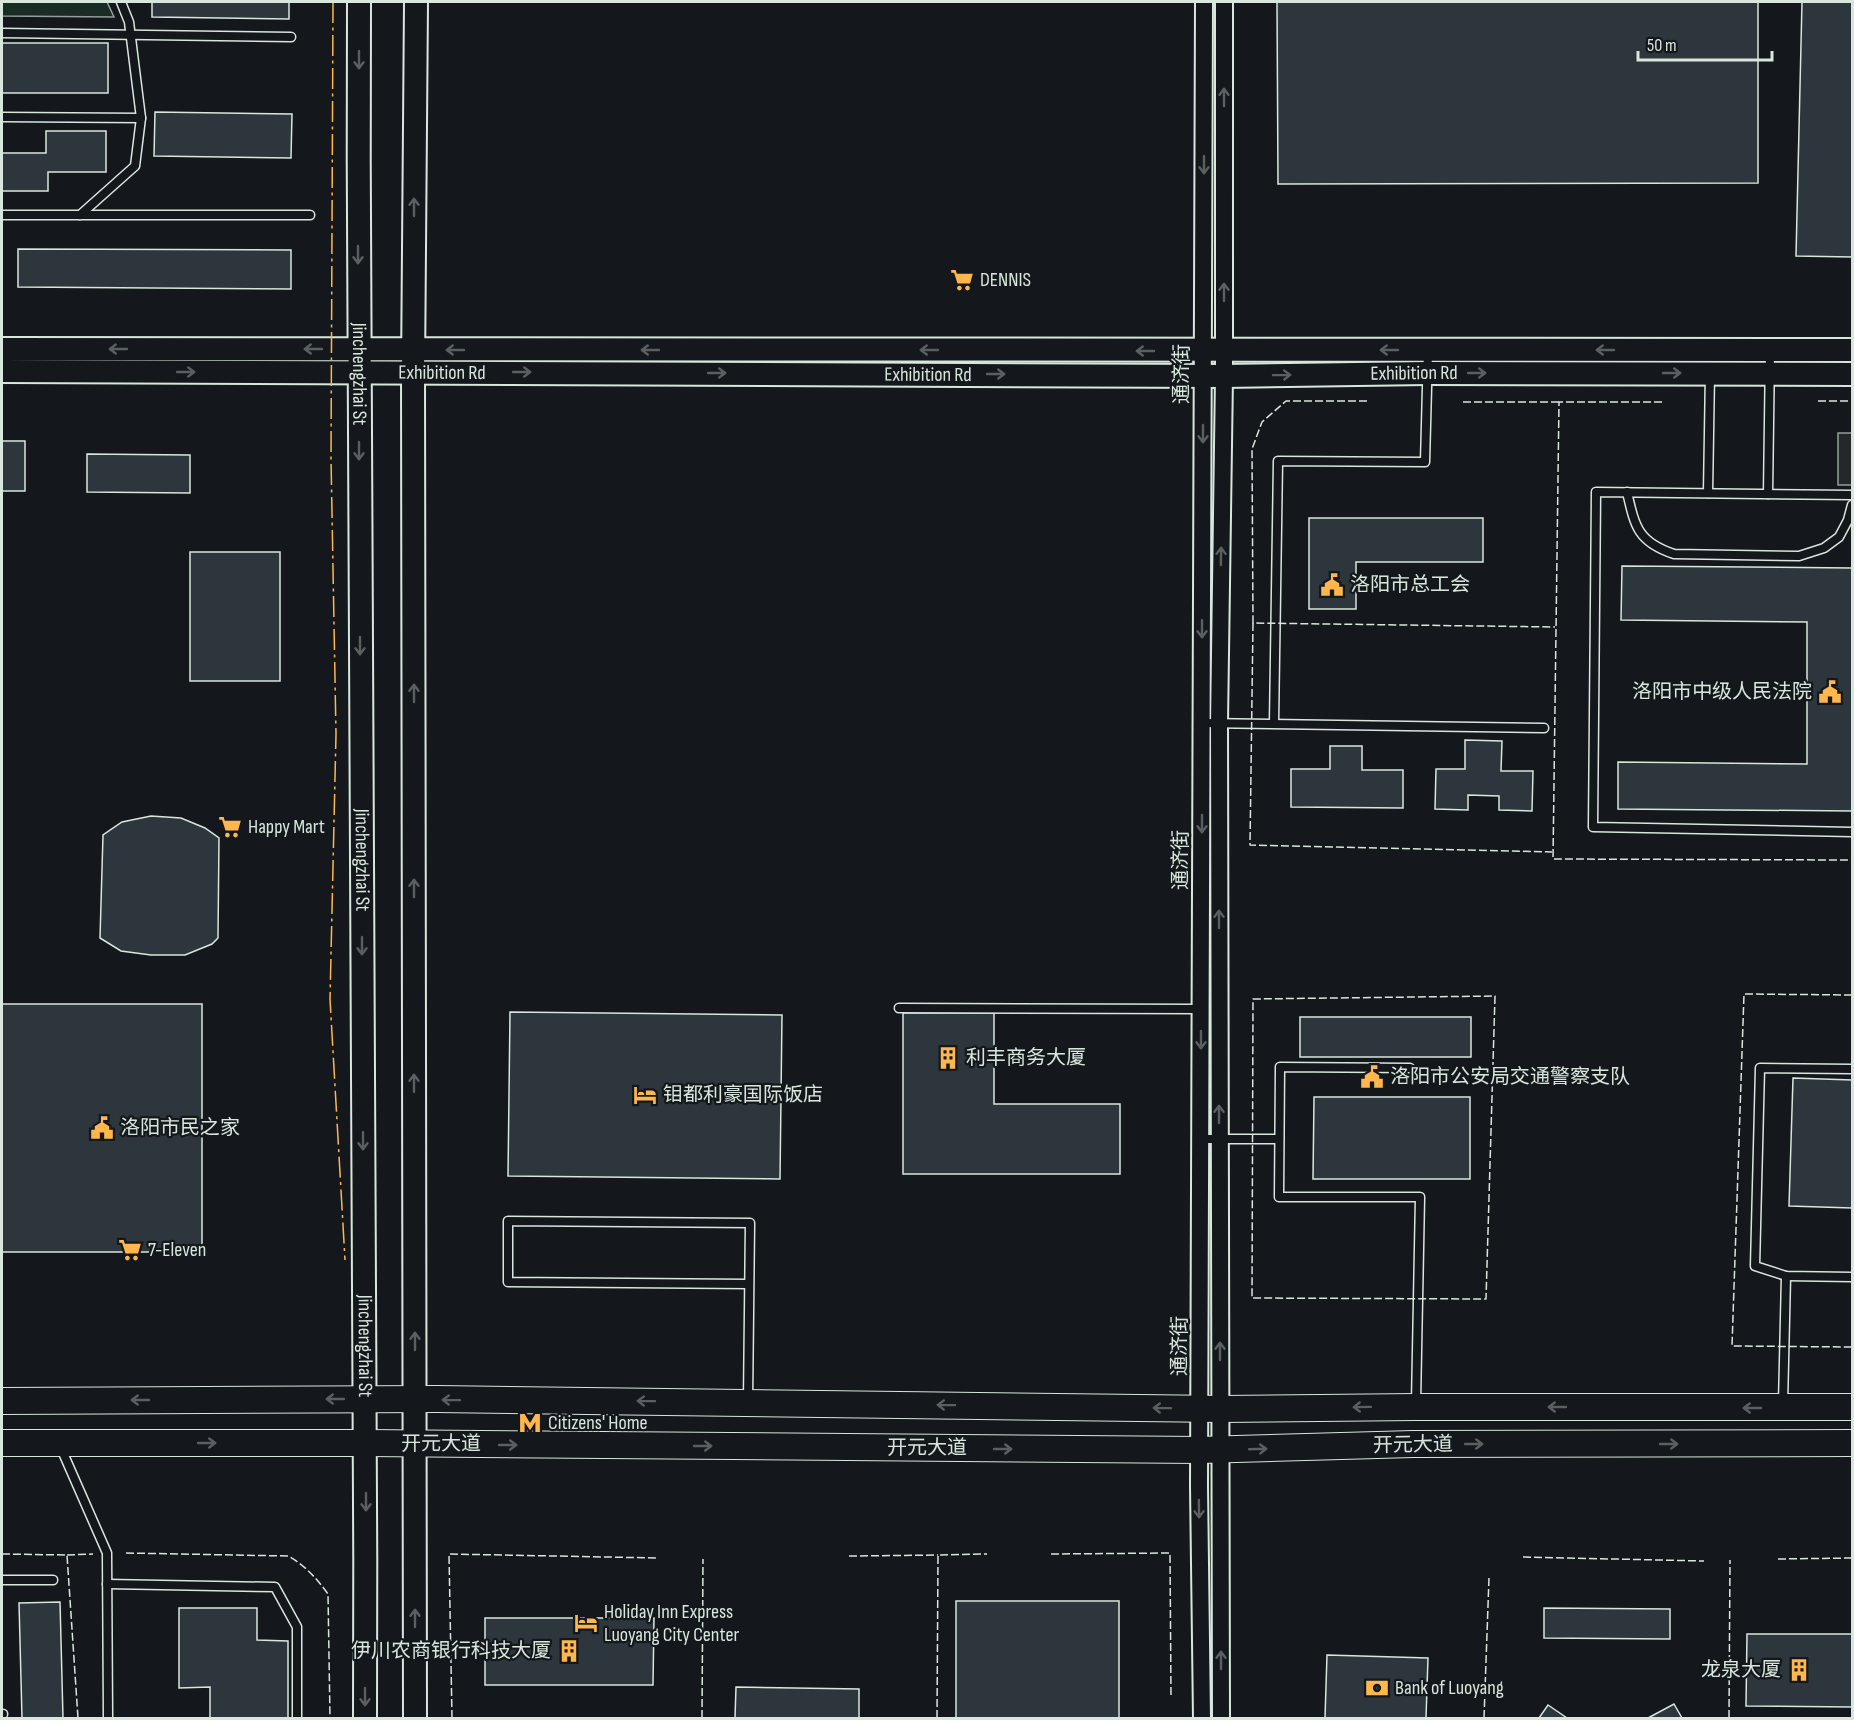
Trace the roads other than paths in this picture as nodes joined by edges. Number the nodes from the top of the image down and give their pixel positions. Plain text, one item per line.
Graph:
1 (122, 2) edge
2 (359, 2) edge
3 (416, 2) edge
4 (1204, 2) edge
5 (1224, 2) edge
6 (2, 33) edge
7 (131, 35) junction
8 (291, 37) dead end
9 (2, 117) edge
10 (141, 118) junction
11 (2, 215) edge
12 (80, 215) junction
13 (310, 215) dead end
14 (2, 349) edge
15 (1428, 350) junction
16 (1710, 350) junction
17 (1770, 350) junction
18 (1852, 350) edge
19 (1214, 351) junction
20 (358, 360) junction
21 (413, 361) junction
22 (2, 371) edge
23 (1427, 373) junction
24 (1710, 373) junction
25 (1770, 373) junction
26 (1852, 374) edge
27 (1214, 376) junction
28 (1628, 492) junction
29 (1708, 493) junction
30 (1768, 494) junction
31 (1852, 495) edge
32 (1852, 504) edge
33 (1202, 723) junction
34 (1219, 723) junction
35 (1274, 723) junction
36 (1544, 728) dead end
37 (1852, 832) edge
38 (899, 1008) dead end
39 (1201, 1009) junction
40 (1410, 1068) dead end
41 (1852, 1068) edge
42 (1220, 1138) junction
43 (1201, 1139) junction
44 (1279, 1139) junction
45 (1786, 1276) junction
46 (1852, 1277) edge
47 (749, 1284) junction
48 (364, 1399) junction
49 (415, 1399) junction
50 (2, 1401) edge
51 (748, 1402) junction
52 (1416, 1407) junction
53 (1852, 1407) edge
54 (1783, 1408) junction
55 (1211, 1409) junction
56 (2, 1443) edge
57 (59, 1443) junction
58 (366, 1443) junction
59 (1852, 1443) edge
60 (415, 1444) junction
61 (1210, 1450) junction
62 (2, 1580) edge
63 (53, 1580) dead end
64 (107, 1584) junction
65 (108, 1719) edge
66 (297, 1719) edge
67 (365, 1719) edge
68 (415, 1719) edge
69 (1202, 1719) edge
70 (1221, 1719) edge

1 - 7 lane
2 -> 20 street, Jinchengzhai St
21 -> 3 street
4 -> 19 street, 通济街
19 -> 5 street, 通济街
6 - 7 lane
7 - 8 lane
7 - 10 lane
9 - 10 lane
10 - 12 lane
11 - 12 lane
12 - 13 lane
20 -> 14 street, Exhibition Rd
16 -> 15 street, Exhibition Rd
15 -> 19 street, Exhibition Rd
15 - 23 lane
16 - 17 street, Exhibition Rd
16 - 24 lane
17 - 18 street, Exhibition Rd
17 - 25 lane
19 -> 21 street, Exhibition Rd
19 - 27 street, 通济街
20 - 21 street, Exhibition Rd
22 -> 20 street, Exhibition Rd
20 -> 48 street, Jinchengzhai St
21 -> 27 street, Exhibition Rd
49 -> 21 street
23 -> 24 street, Exhibition Rd
27 -> 23 street, Exhibition Rd
23 - 35 lane
24 - 25 street, Exhibition Rd
24 - 29 lane
25 - 26 street, Exhibition Rd
25 - 30 lane
27 -> 33 street, 通济街
34 -> 27 street, 通济街
28 - 29 lane
28 - 32 lane
28 - 37 lane
29 - 30 lane
30 - 31 lane
33 - 34 lane
33 -> 39 street, 通济街
34 - 35 lane
42 -> 34 street, 通济街
35 - 36 lane
38 - 39 lane
39 -> 43 street, 通济街
40 - 44 lane
41 - 45 lane
42 - 43 lane
42 - 44 lane
55 -> 42 street, 通济街
43 - 55 street, 通济街
44 - 52 lane
45 - 46 lane
45 - 54 lane
47 - 47 lane
47 - 51 lane
48 - 49 main road, 开元大道
48 -> 50 main road, 开元大道
48 - 58 street, Jinchengzhai St
51 -> 49 main road, 开元大道
49 - 60 street
55 -> 51 main road, 开元大道
54 -> 52 main road, 开元大道
52 -> 55 main road, 开元大道
53 - 54 main road, 开元大道
55 - 61 street, 通济街
56 - 57 main road, 开元大道
57 -> 58 main road, 开元大道
57 - 64 lane
58 - 60 main road, 开元大道
58 -> 67 street, Jinchengzhai St
61 -> 59 main road, 开元大道
60 -> 61 main road, 开元大道
68 -> 60 street
61 -> 69 street, 通济街
70 -> 61 street, 通济街
62 - 63 lane
64 - 65 lane
64 - 66 lane

